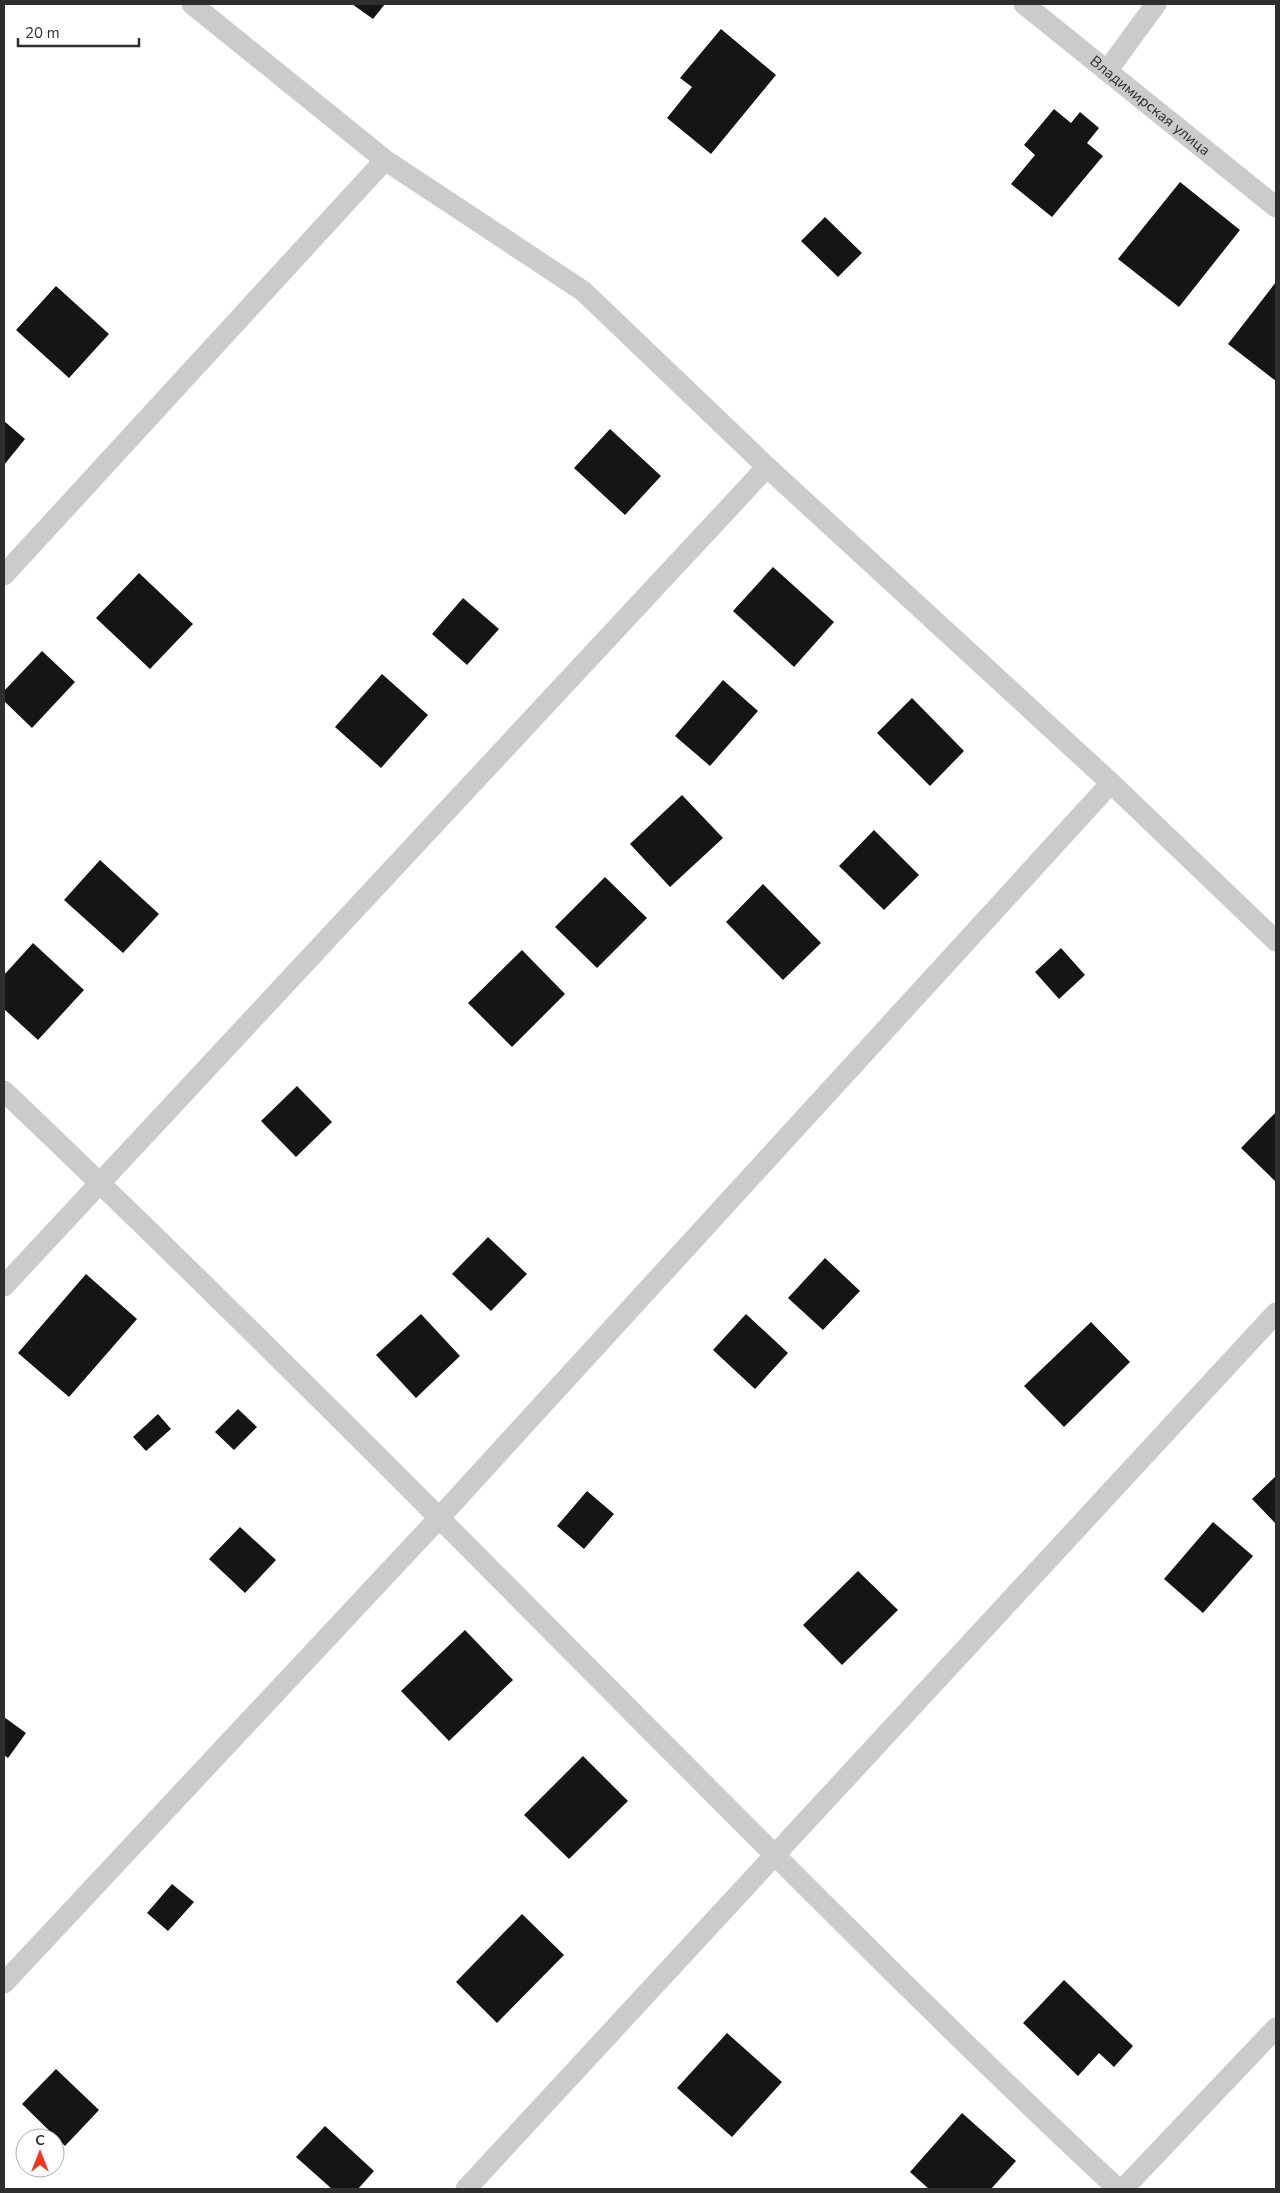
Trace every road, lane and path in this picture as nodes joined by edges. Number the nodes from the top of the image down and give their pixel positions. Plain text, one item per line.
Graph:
1 (192, 4) edge
2 (1024, 4) edge
3 (1156, 4) edge
4 (1107, 71) junction
5 (385, 160) junction
6 (1276, 208) edge
7 (767, 467) junction
8 (4, 575) edge
9 (1111, 782) junction
10 (1276, 941) edge
11 (4, 1091) edge
12 (100, 1184) junction
13 (4, 1286) edge
14 (1276, 1313) edge
15 (439, 1518) junction
16 (776, 1856) junction
17 (4, 1983) edge
18 (1276, 2028) edge
19 (466, 2189) edge
20 (1118, 2189) edge
21 (1123, 2189) edge

1 - 5 lane
2 - 4 lane, Владимирская улица
3 - 4 lane
4 - 6 lane, Владимирская улица
5 - 7 lane
5 - 8 lane
7 - 9 lane
7 - 12 lane
9 - 10 lane
9 - 15 lane
11 - 12 lane
12 - 13 lane
12 - 15 lane
14 - 16 lane
15 - 16 lane
15 - 17 lane
16 - 19 lane
16 - 20 lane
18 - 21 lane

